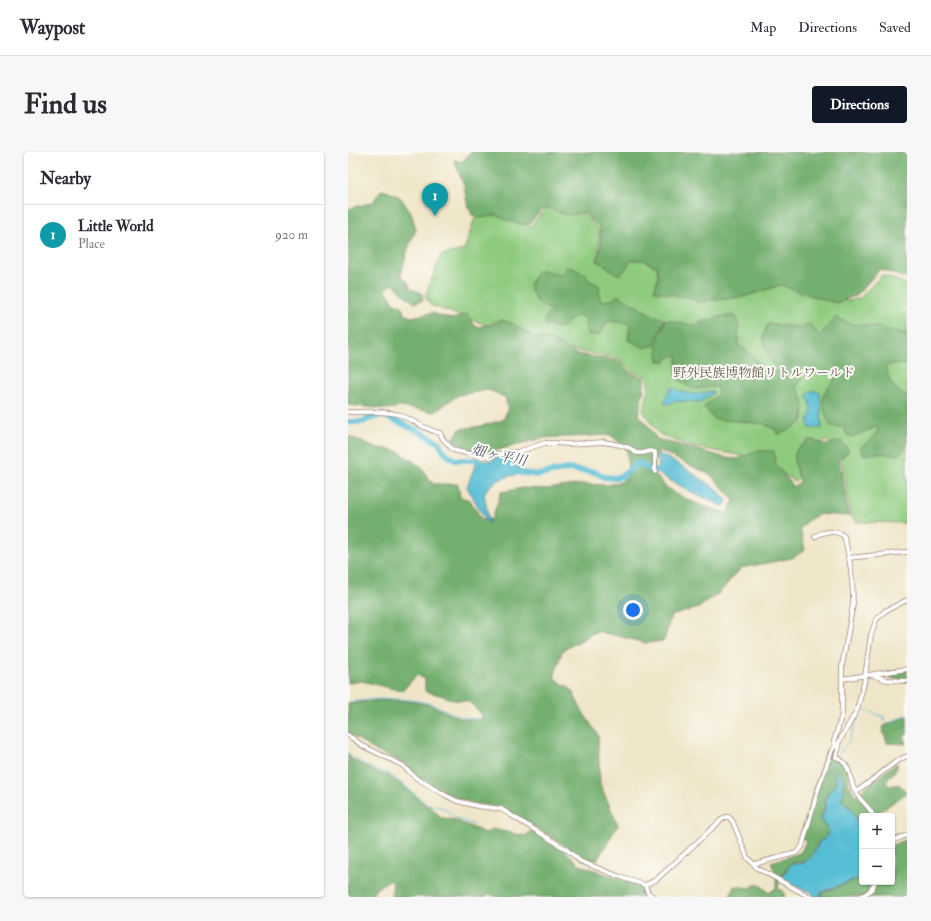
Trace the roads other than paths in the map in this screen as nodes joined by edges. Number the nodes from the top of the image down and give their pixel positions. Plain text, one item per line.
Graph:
1 (348, 412) edge
2 (655, 470) dead end
3 (815, 537) dead end
4 (907, 552) edge
5 (848, 558) junction
6 (907, 600) edge
7 (907, 669) edge
8 (872, 674) junction
9 (865, 675) junction
10 (842, 679) junction
11 (907, 681) edge
12 (348, 735) edge
13 (837, 745) junction
14 (907, 756) edge
15 (856, 792) junction
16 (872, 813) edge
17 (907, 835) edge
18 (895, 840) edge
19 (754, 864) junction
20 (645, 885) junction
21 (874, 885) edge
22 (654, 897) edge
23 (810, 897) edge
24 (858, 897) edge

1 - 2 street
3 - 5 street
4 - 5 street
5 - 10 street
6 - 9 street
7 - 8 street
8 - 9 street
8 - 11 street
9 - 10 street
9 - 13 street
10 - 13 street
12 - 20 street
13 - 15 street
13 - 19 street
14 - 15 street
15 - 16 street
17 - 18 street
19 - 20 street
19 - 23 street
20 - 22 street
21 - 24 street

